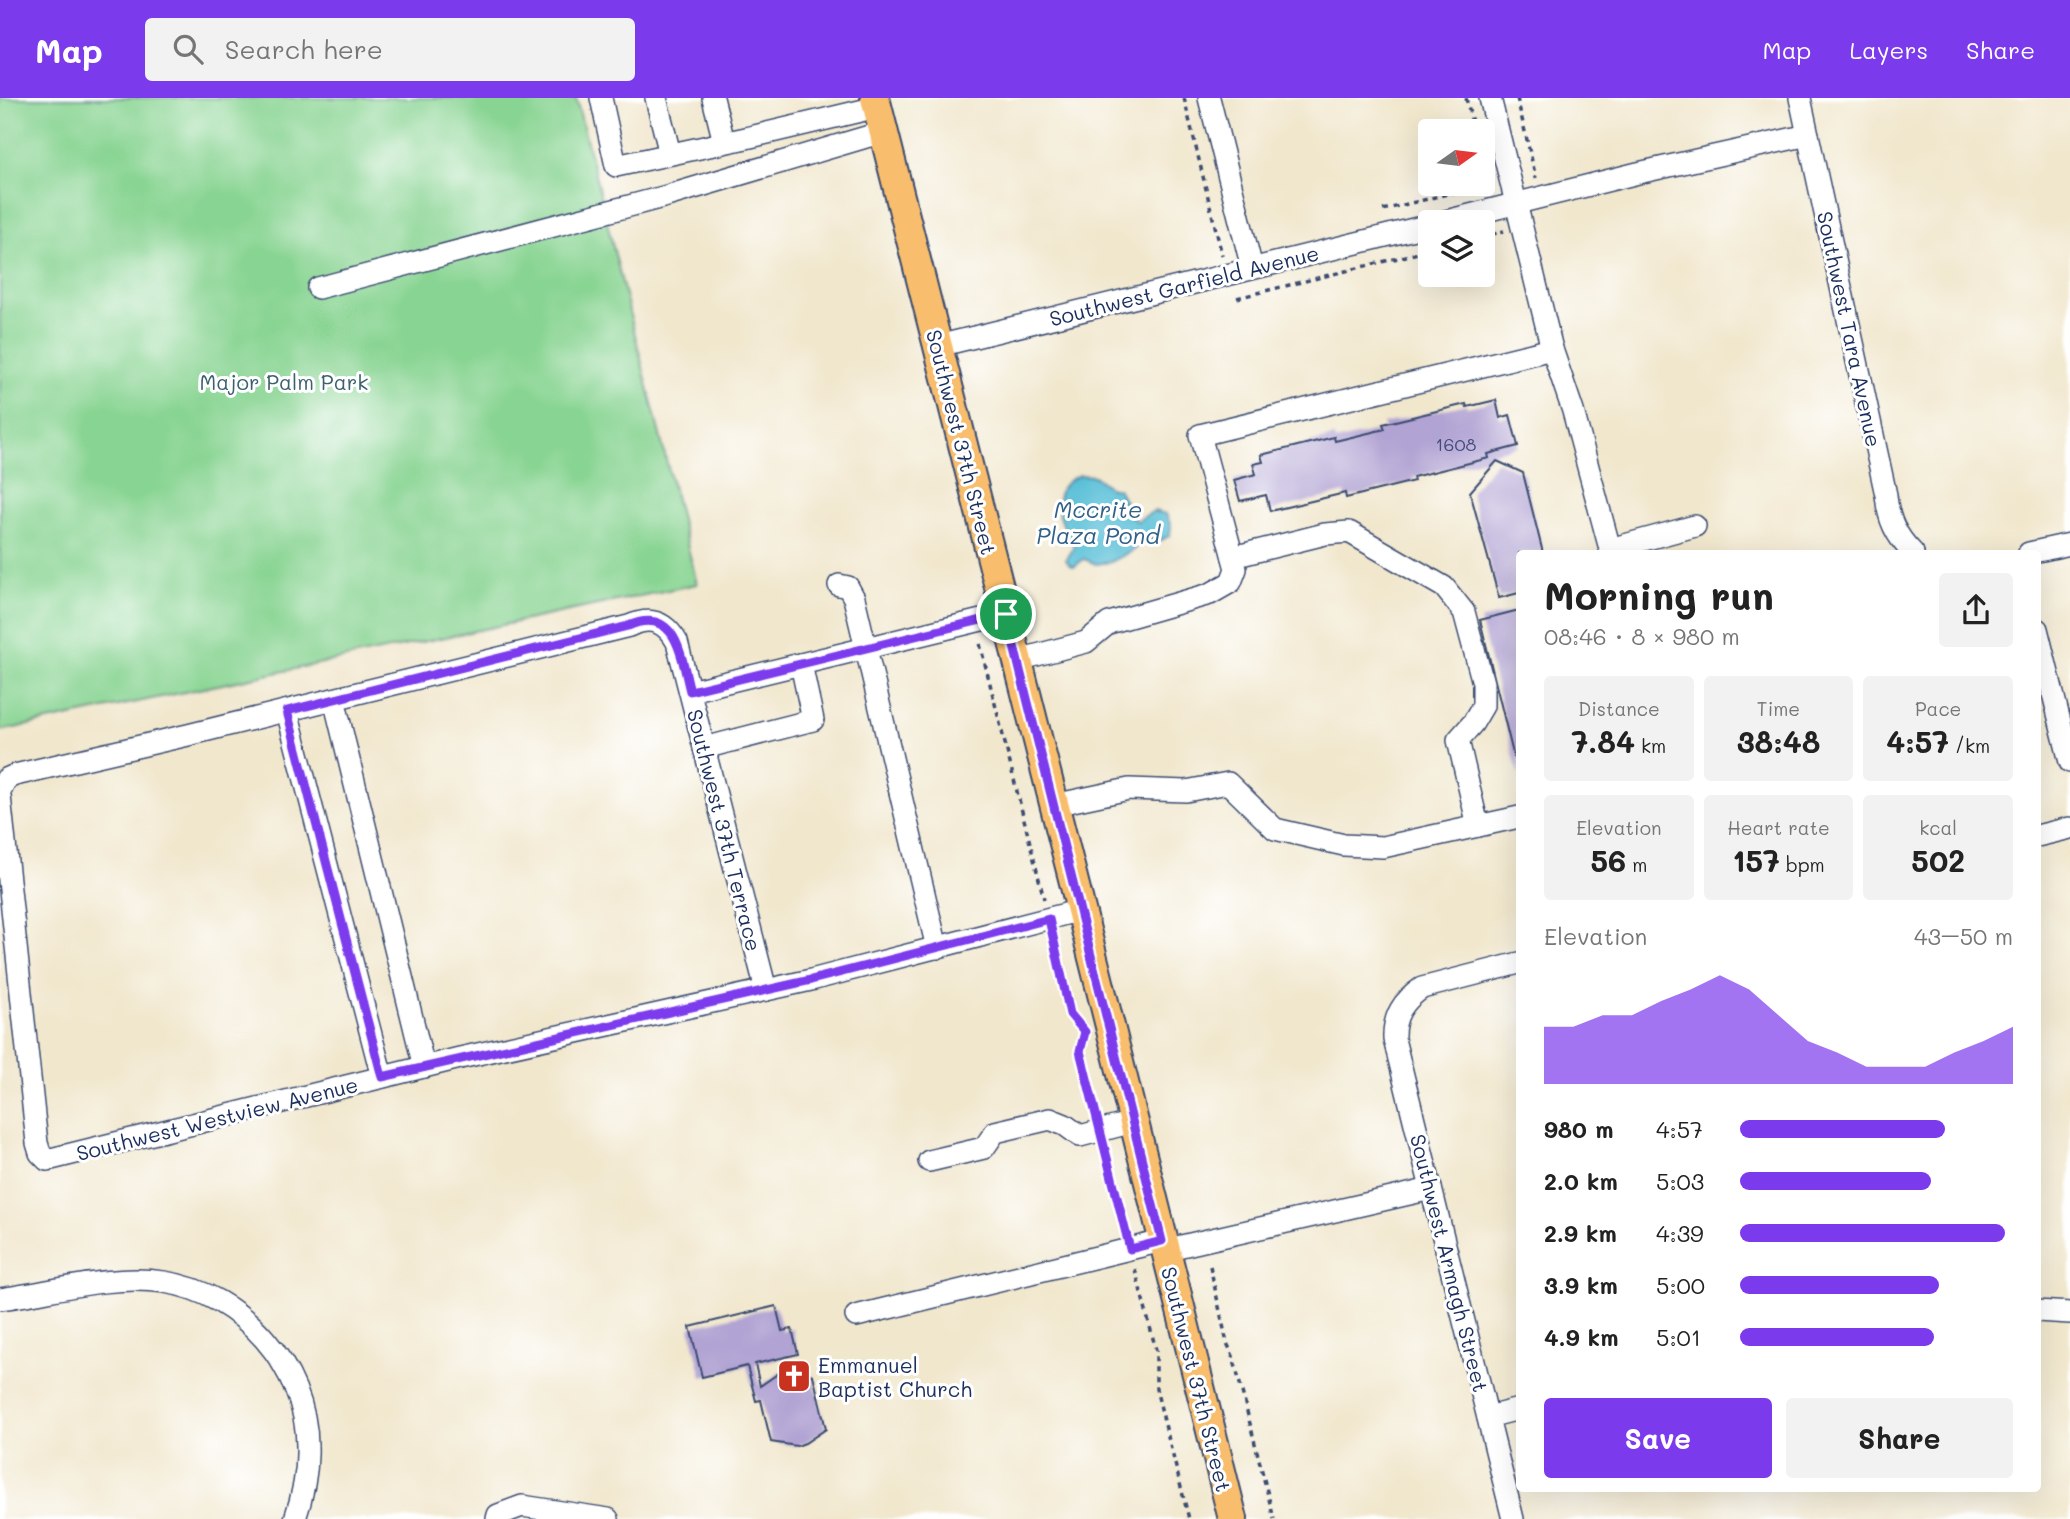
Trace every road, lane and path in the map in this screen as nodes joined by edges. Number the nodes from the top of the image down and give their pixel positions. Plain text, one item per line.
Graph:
1 (601, 98) edge
2 (656, 98) edge
3 (713, 98) edge
4 (1184, 98) edge
5 (1209, 98) edge
6 (1466, 98) edge
7 (1490, 98) edge
8 (1517, 98) edge
9 (1800, 98) edge
10 (878, 112) edge
11 (1471, 119) edge
12 (1808, 135) junction
13 (724, 142) junction
14 (670, 154) junction
15 (1511, 179) junction
16 (1495, 183) edge
17 (1441, 196) edge
18 (1541, 198) junction
19 (1517, 204) junction
20 (1383, 210) dead end
21 (1492, 210) edge
22 (1418, 228) edge
23 (1506, 230) dead end
24 (1495, 233) edge
25 (1418, 253) edge
26 (1222, 254) dead end
27 (1252, 268) junction
28 (318, 289) dead end
29 (1237, 298) dead end
30 (938, 346) junction
31 (1552, 349) junction
32 (1695, 526) dead end
33 (2070, 544) edge
34 (1910, 550) edge
35 (2041, 550) edge
36 (1233, 557) junction
37 (839, 585) dead end
38 (1006, 614) junction
39 (980, 644) dead end
40 (2041, 645) edge
41 (866, 648) junction
42 (1018, 660) junction
43 (801, 664) junction
44 (690, 691) junction
45 (334, 699) junction
46 (287, 711) junction
47 (704, 748) junction
48 (2070, 762) edge
49 (0, 791) edge
50 (0, 796) edge
51 (1054, 805) junction
52 (1516, 818) edge
53 (1478, 826) junction
54 (2070, 828) edge
55 (2041, 835) edge
56 (1081, 910) junction
57 (1049, 919) junction
58 (937, 947) junction
59 (1516, 964) edge
60 (766, 990) junction
61 (424, 1067) junction
62 (382, 1077) junction
63 (1133, 1122) junction
64 (1100, 1131) junction
65 (929, 1161) dead end
66 (1432, 1189) junction
67 (1163, 1246) junction
68 (1130, 1249) junction
69 (1210, 1266) dead end
70 (0, 1299) edge
71 (2041, 1311) edge
72 (2070, 1313) edge
73 (856, 1317) dead end
74 (1516, 1410) edge
75 (1488, 1417) junction
76 (295, 1519) edge
77 (497, 1519) edge
78 (608, 1519) edge
79 (1189, 1519) edge
80 (1233, 1519) edge
81 (1274, 1519) edge
82 (1513, 1519) edge

1 - 14 street
2 - 14 street
3 - 13 street
4 - 26 path
5 - 27 street
6 - 11 path
7 - 15 street
8 - 18 path
9 - 12 street, Southwest Tara Avenue
10 - 13 street
10 - 28 street
10 - 30 main road, Southwest 37th Street
12 - 18 street
12 - 34 street, Southwest Tara Avenue
13 - 14 street
15 - 16 path
15 - 19 street
17 - 20 path
18 - 19 street
19 - 21 street
19 - 31 street
22 - 27 street, Southwest Garfield Avenue
23 - 24 path
25 - 29 path
27 - 30 street, Southwest Garfield Avenue
30 - 38 main road, Southwest 37th Street
31 - 32 street
31 - 36 street
33 - 35 street
36 - 42 street
36 - 53 street
37 - 41 street
38 - 41 street
38 - 42 main road, Southwest 37th Street
39 - 57 path
40 - 48 street
41 - 43 street
41 - 58 street
42 - 51 main road, Southwest 37th Street
43 - 44 street
43 - 47 street
44 - 45 street, Southwest 37th Terrace
44 - 47 street, Southwest 37th Terrace
45 - 46 street
45 - 61 street
46 - 49 street
46 - 62 street
47 - 60 street, Southwest 37th Terrace
50 - 62 street, Southwest Westview Avenue
51 - 53 street
51 - 56 main road, Southwest 37th Street
52 - 53 street
54 - 55 street
56 - 57 street, Southwest Westview Avenue
56 - 63 main road, Southwest 37th Street
57 - 58 street, Southwest Westview Avenue
57 - 64 path
58 - 60 street, Southwest Westview Avenue
59 - 66 street, Southwest Armagh Street
60 - 61 street, Southwest Westview Avenue
61 - 62 street, Southwest Westview Avenue
63 - 64 street
63 - 67 main road, Southwest 37th Street
64 - 65 street
64 - 68 path
66 - 67 street
66 - 75 street, Southwest Armagh Street
67 - 68 street
67 - 80 main road, Southwest 37th Street
68 - 73 street
68 - 79 path
69 - 81 path
70 - 76 street
71 - 72 street
74 - 75 street
75 - 82 street, Southwest Armagh Street
77 - 78 street

